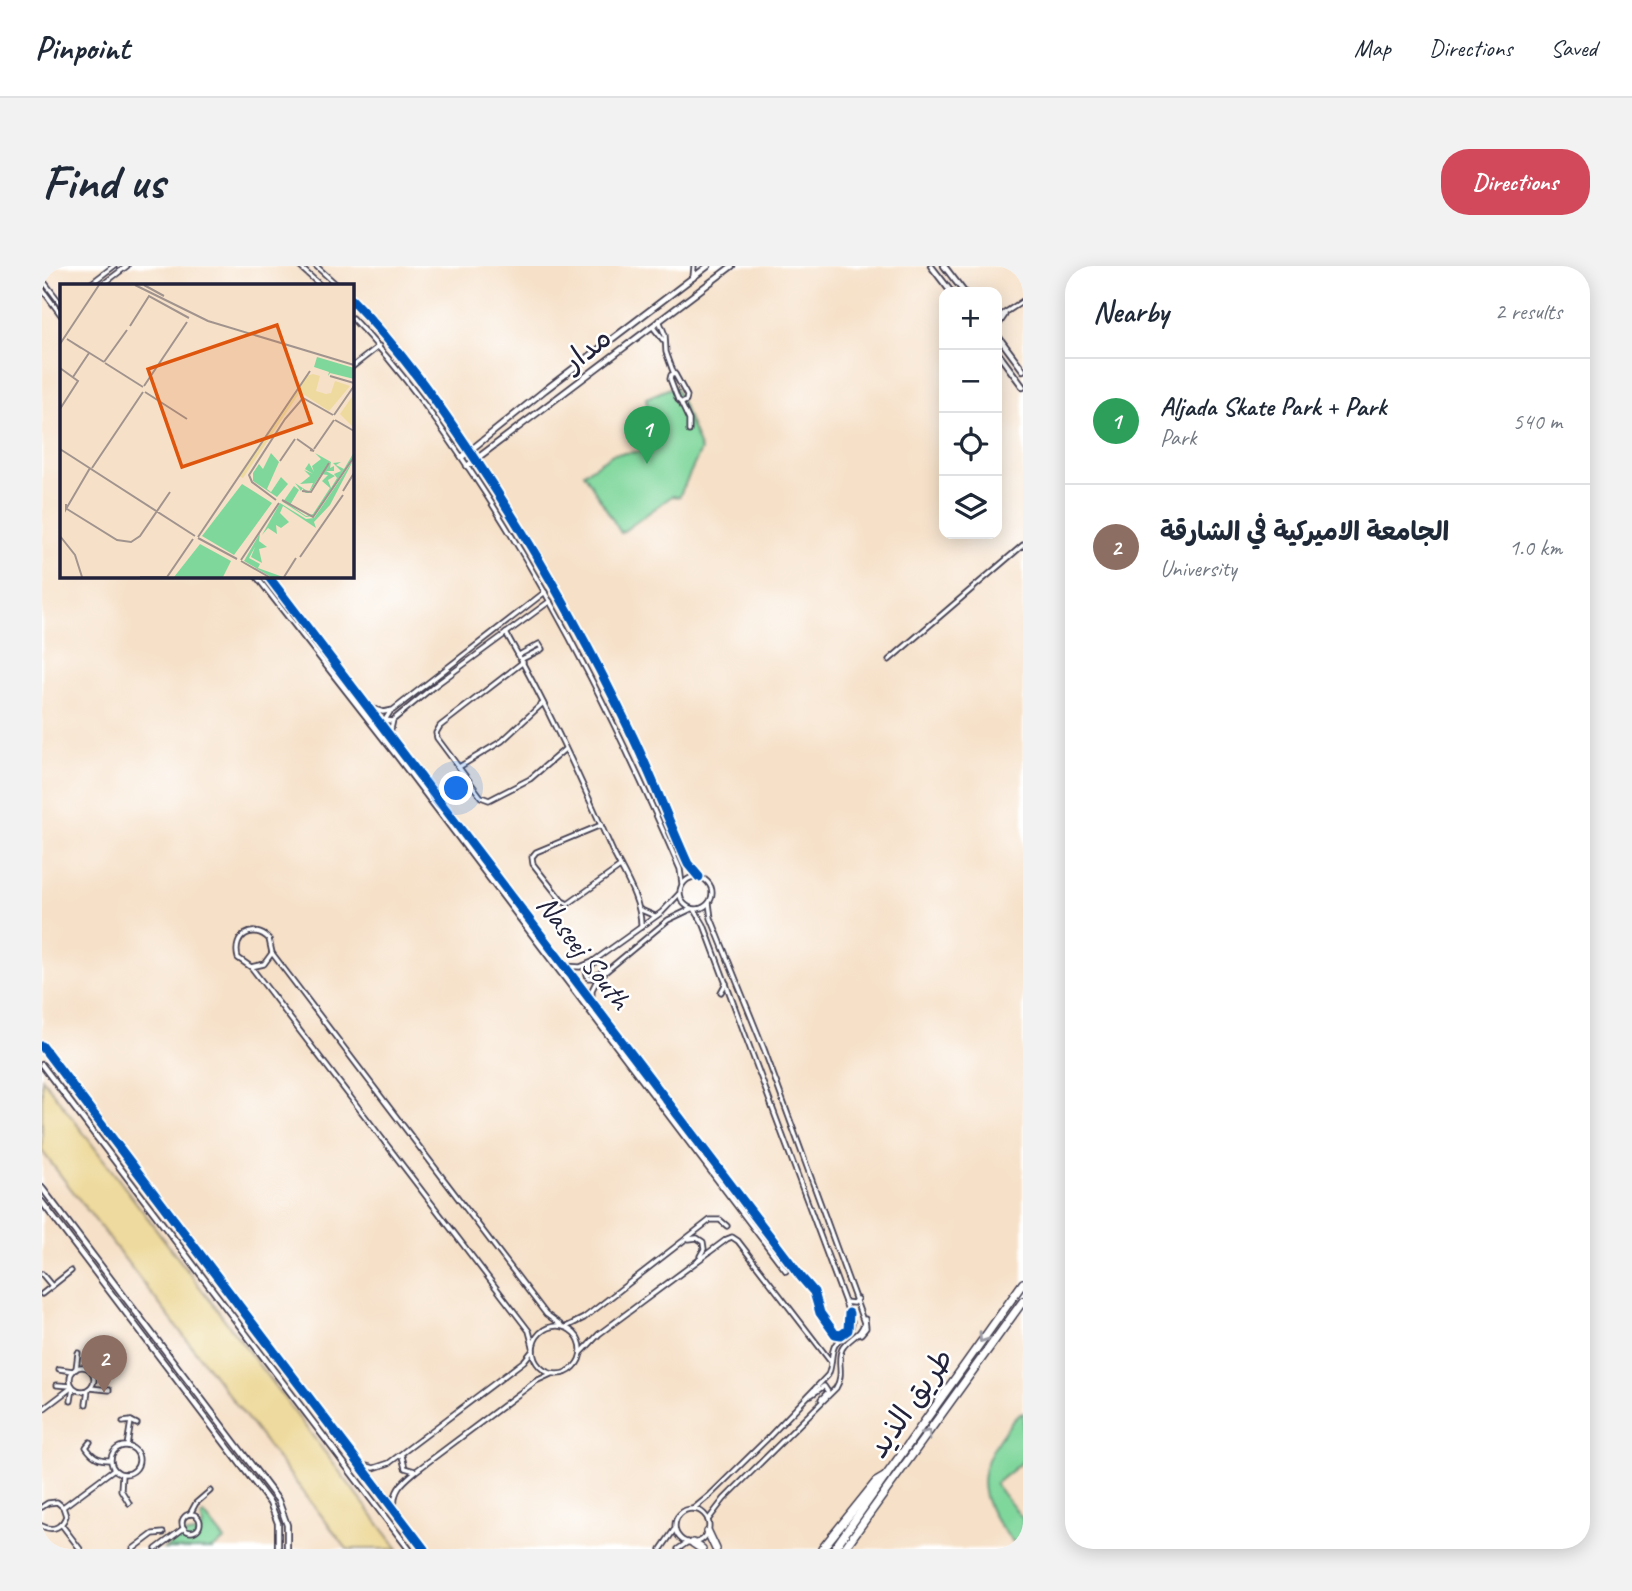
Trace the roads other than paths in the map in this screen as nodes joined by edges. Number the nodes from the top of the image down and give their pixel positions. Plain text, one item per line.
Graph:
1 (114, 266) edge
2 (127, 266) edge
3 (299, 266) edge
4 (316, 266) edge
5 (694, 266) edge
6 (708, 266) edge
7 (732, 266) edge
8 (931, 266) edge
9 (944, 266) edge
10 (693, 278) junction
11 (42, 279) edge
12 (90, 284) edge
13 (103, 284) edge
14 (319, 284) edge
15 (336, 284) edge
16 (947, 287) edge
17 (960, 287) edge
18 (42, 289) edge
19 (54, 295) junction
20 (60, 298) edge
21 (1023, 301) edge
22 (354, 302) edge
23 (60, 303) edge
24 (1006, 313) junction
25 (60, 314) edge
26 (1002, 315) edge
27 (1002, 319) edge
28 (354, 320) edge
29 (659, 320) junction
30 (652, 326) junction
31 (664, 341) junction
32 (1002, 342) edge
33 (379, 346) junction
34 (1002, 359) edge
35 (354, 365) edge
36 (1023, 370) edge
37 (674, 374) junction
38 (1023, 387) edge
39 (681, 402) junction
40 (689, 431) dead end
41 (470, 451) junction
42 (461, 457) junction
43 (475, 459) junction
44 (467, 466) junction
45 (1023, 545) edge
46 (258, 578) edge
47 (270, 578) edge
48 (545, 592) junction
49 (550, 601) junction
50 (506, 633) junction
51 (521, 659) junction
52 (889, 660) dead end
53 (543, 703) junction
54 (368, 706) junction
55 (391, 711) junction
56 (393, 720) junction
57 (390, 736) junction
58 (565, 749) junction
59 (459, 767) junction
60 (601, 825) junction
61 (620, 867) junction
62 (699, 877) junction
63 (682, 884) junction
64 (679, 894) junction
65 (709, 903) junction
66 (639, 909) junction
67 (693, 909) junction
68 (655, 916) junction
69 (641, 927) junction
70 (272, 953) junction
71 (598, 959) junction
72 (564, 966) junction
73 (251, 967) junction
74 (611, 967) junction
75 (726, 983) junction
76 (721, 992) dead end
77 (592, 1003) junction
78 (42, 1046) edge
79 (42, 1065) edge
80 (42, 1188) edge
81 (42, 1202) edge
82 (727, 1226) dead end
83 (678, 1245) junction
84 (691, 1265) junction
85 (71, 1271) dead end
86 (786, 1271) dead end
87 (42, 1274) edge
88 (1023, 1283) edge
89 (52, 1286) junction
90 (42, 1294) edge
91 (857, 1299) junction
92 (1023, 1301) edge
93 (845, 1302) junction
94 (849, 1312) junction
95 (564, 1326) junction
96 (153, 1333) junction
97 (144, 1336) junction
98 (533, 1348) junction
99 (78, 1353) dead end
100 (581, 1353) junction
101 (93, 1357) dead end
102 (832, 1363) junction
103 (59, 1369) dead end
104 (74, 1370) junction
105 (92, 1372) junction
106 (551, 1374) junction
107 (111, 1375) dead end
108 (57, 1385) dead end
109 (72, 1387) junction
110 (89, 1389) junction
111 (108, 1390) dead end
112 (807, 1396) junction
113 (71, 1401) dead end
114 (86, 1404) dead end
115 (817, 1407) junction
116 (42, 1410) edge
117 (131, 1421) junction
118 (123, 1422) dead end
119 (137, 1424) dead end
120 (90, 1442) dead end
121 (127, 1446) junction
122 (403, 1454) junction
123 (111, 1460) junction
124 (359, 1464) junction
125 (114, 1469) junction
126 (416, 1471) junction
127 (122, 1474) junction
128 (887, 1475) junction
129 (210, 1491) dead end
130 (42, 1499) edge
131 (129, 1503) dead end
132 (44, 1506) edge
133 (63, 1507) junction
134 (693, 1509) junction
135 (395, 1511) junction
136 (190, 1514) junction
137 (708, 1520) junction
138 (61, 1524) junction
139 (42, 1526) edge
140 (184, 1528) junction
141 (675, 1528) junction
142 (708, 1532) junction
143 (163, 1533) dead end
144 (691, 1542) junction
145 (141, 1543) junction
146 (80, 1549) edge
147 (133, 1549) edge
148 (145, 1549) edge
149 (156, 1549) edge
150 (278, 1549) edge
151 (287, 1549) edge
152 (409, 1549) edge
153 (424, 1549) edge
154 (661, 1549) edge
155 (678, 1549) edge
156 (702, 1549) edge
157 (716, 1549) edge
158 (822, 1549) edge
159 (834, 1549) edge
160 (844, 1549) edge

1 - 12 street
2 - 13 street
3 - 14 street
4 - 15 street
5 - 10 street
6 - 10 street, مدار
7 - 29 street, مدار
8 - 16 street
9 - 17 street
10 - 41 street, مدار
11 - 19 street
18 - 25 street
19 - 20 street
19 - 23 street
21 - 24 street
22 - 41 street
24 - 26 street
24 - 27 street
28 - 33 street
29 - 30 street, مدار
29 - 31 street
30 - 31 street
30 - 43 street, مدار
31 - 37 street
32 - 36 street
33 - 35 street
33 - 42 street
34 - 38 street
37 - 39 street
37 - 39 street
39 - 40 street
41 - 42 street, مدار
41 - 43 street
42 - 44 street
43 - 44 street, مدار
43 - 62 street
44 - 48 street
45 - 52 street
46 - 86 street
47 - 54 street, Naseej South
48 - 49 street
48 - 55 street
49 - 50 street
49 - 63 street
50 - 51 street
50 - 56 street
51 - 51 street
51 - 53 street
51 - 59 street
53 - 58 street
53 - 59 street
54 - 55 street
54 - 57 street, Naseej South
55 - 56 street
56 - 57 street
57 - 72 street, Naseej South
58 - 59 street
58 - 60 street
60 - 61 street
60 - 61 street
61 - 66 street
62 - 63 street
62 - 65 street
63 - 64 street
64 - 67 street
64 - 68 street
65 - 67 street
65 - 91 street
66 - 68 street
66 - 69 street
67 - 74 street
67 - 75 street
68 - 69 street
69 - 71 street
70 - 73 street
70 - 73 street
70 - 95 street
71 - 72 street
71 - 74 street
72 - 77 street, Naseej South
73 - 98 street
74 - 77 street
75 - 76 street
75 - 93 street
77 - 94 street, Naseej South
78 - 124 street
79 - 152 street
80 - 96 street
81 - 97 street
82 - 83 street
83 - 84 street
83 - 95 street
84 - 100 street
84 - 102 street
85 - 89 street
87 - 89 street
88 -> 128 highway, طريق الذيد
89 - 90 street
91 - 93 street
91 - 115 street
160 -> 92 highway, طريق الذيد
93 - 94 street
94 - 102 street
95 - 98 street
95 - 100 street
96 - 97 street
96 - 151 street
97 - 150 street
98 - 106 street
98 - 122 street
99 - 104 street
100 - 106 street
101 - 105 street
102 - 112 street
103 - 104 street
104 - 105 street
104 - 109 street
105 - 107 street
105 - 110 street
106 - 126 street
108 - 109 street
109 - 110 street
109 - 113 street
109 - 116 street
110 - 111 street
110 - 114 street
112 - 115 street
112 - 134 street
115 - 137 street
117 - 118 street
117 - 119 street
117 - 121 street
120 - 123 street
121 - 123 street
121 - 127 street
122 - 124 street
122 - 126 street
123 - 125 street
124 - 135 street
125 - 127 street
125 - 133 street
126 - 135 street
127 - 131 street
128 - 158 highway
128 - 159 highway, طريق الذيد
129 - 136 street
130 - 132 street
132 - 133 street
133 - 138 street
134 - 137 street
134 - 141 street
135 - 153 street
136 - 140 street
136 - 140 street
137 - 142 street
138 - 139 street
138 - 146 street
140 - 149 street
141 - 144 street
141 - 154 street
142 - 144 street
142 - 157 highway
143 - 145 street
144 - 155 street
144 - 156 highway
145 - 147 street
145 - 148 street

